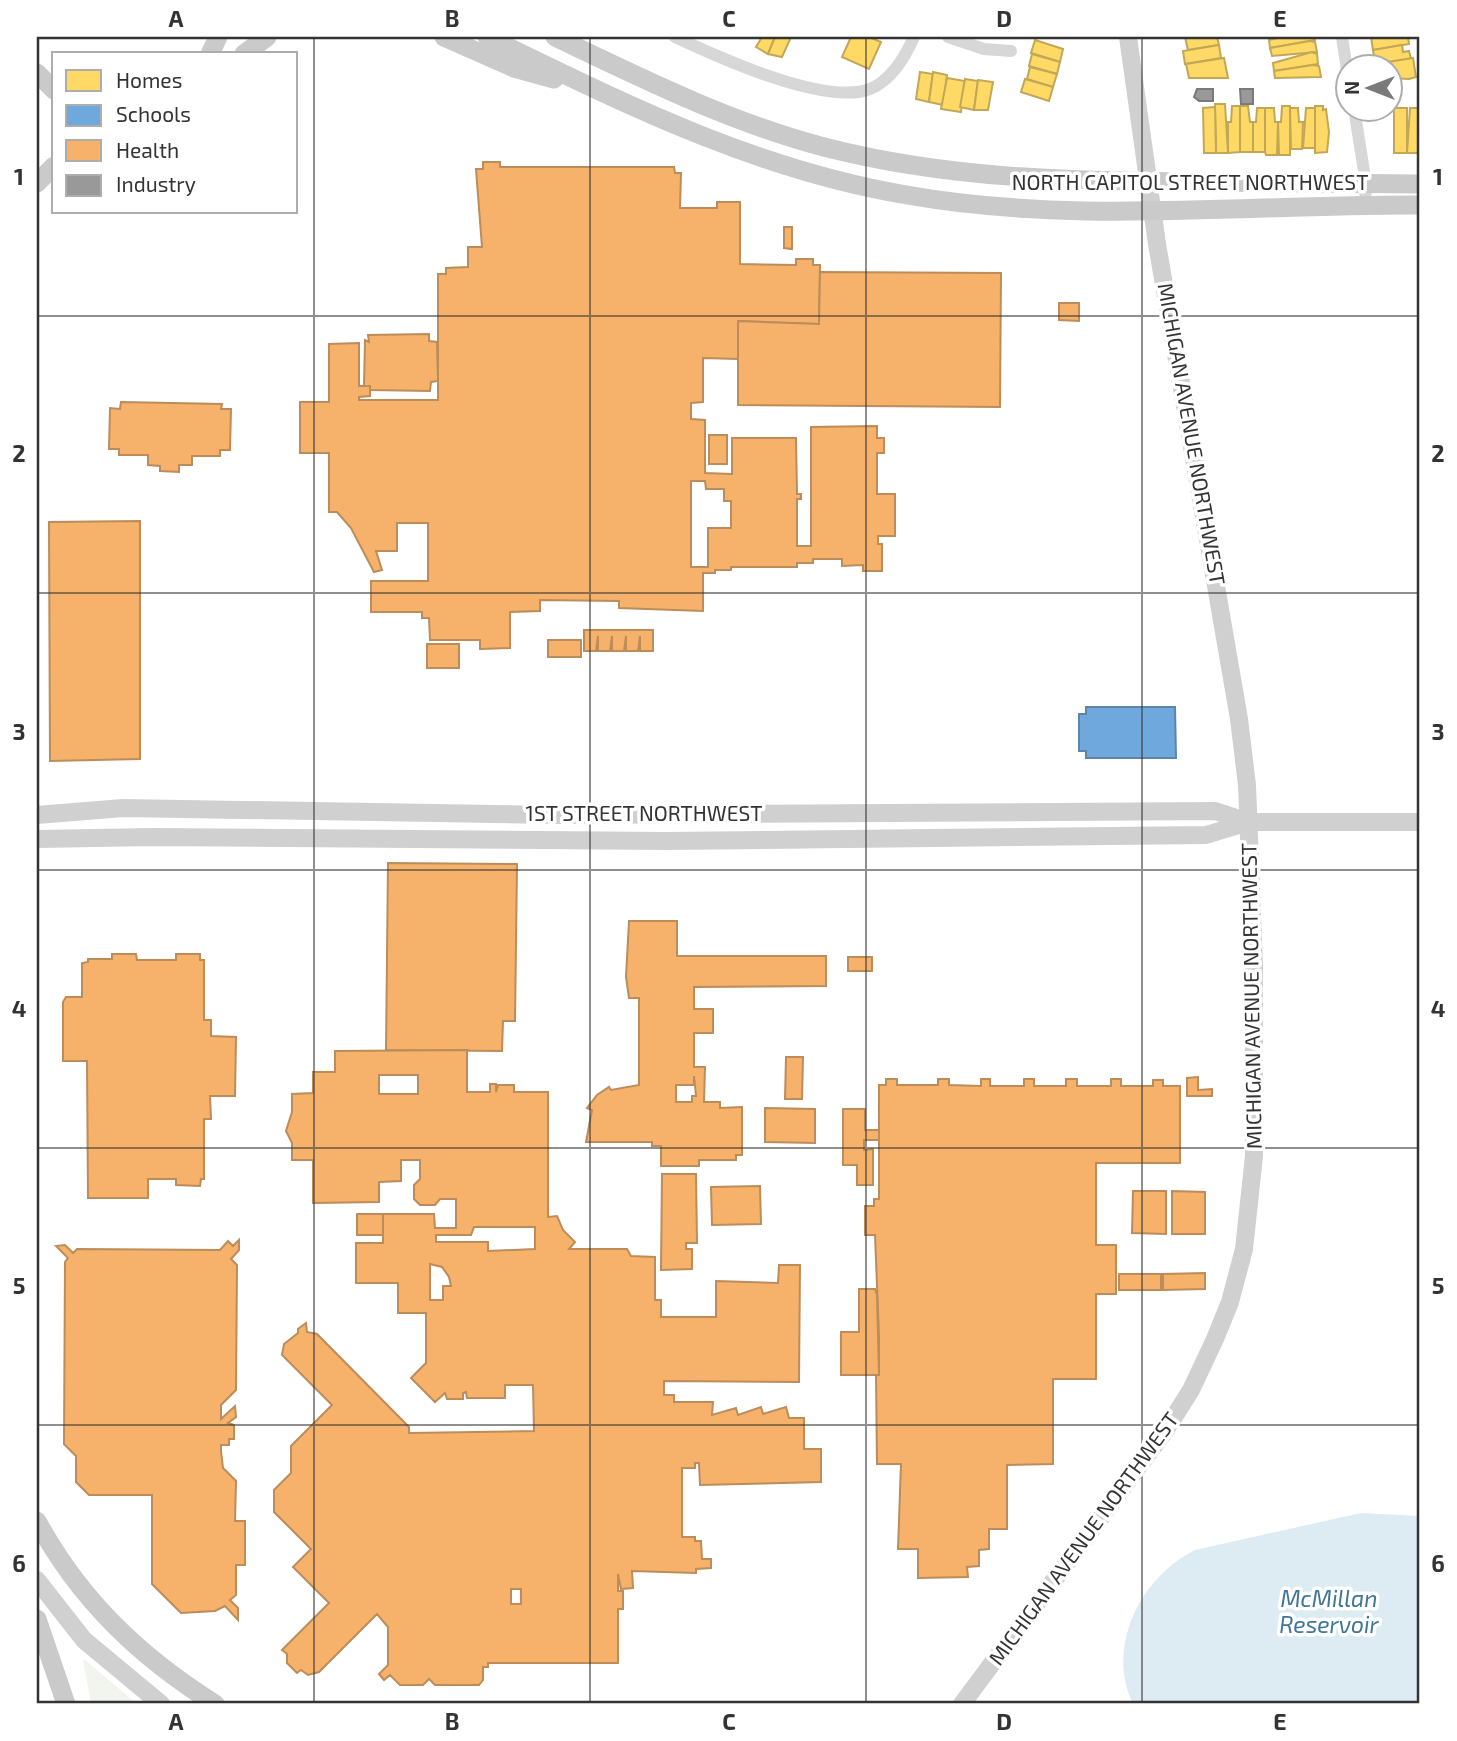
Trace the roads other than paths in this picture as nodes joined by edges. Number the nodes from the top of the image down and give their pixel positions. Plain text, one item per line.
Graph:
1 (267, 37) edge
2 (444, 37) edge
3 (486, 37) edge
4 (555, 37) edge
5 (675, 37) edge
6 (914, 37) edge
7 (948, 37) edge
8 (1128, 37) edge
9 (1011, 51) dead end
10 (247, 52) edge
11 (37, 73) edge
12 (52, 88) edge
13 (607, 95) junction
14 (1356, 122) edge
15 (52, 168) edge
16 (1150, 182) junction
17 (37, 183) edge
18 (1366, 184) junction
19 (1420, 184) edge
20 (1365, 205) junction
21 (1420, 205) edge
22 (1153, 210) junction
23 (37, 815) edge
24 (1249, 822) junction
25 (1420, 822) edge
26 (37, 839) edge
27 (37, 1521) edge
28 (37, 1580) edge
29 (37, 1619) edge
30 (66, 1704) edge
31 (161, 1704) edge
32 (215, 1704) edge
33 (962, 1704) edge

1 - 10 main road
2 - 13 main road
3 - 13 main road, NORTH CAPITOL STREET NORTHWEST
4 - 16 main road
5 - 6 street
7 - 9 street
8 - 16 street, MICHIGAN AVENUE NORTHWEST
11 - 12 main road
13 - 22 main road, NORTH CAPITOL STREET NORTHWEST
14 - 18 street
15 - 17 main road
16 - 18 main road
16 - 22 street, MICHIGAN AVENUE NORTHWEST
18 - 19 main road
18 - 20 street
20 - 21 main road, NORTH CAPITOL STREET NORTHWEST
20 - 22 main road, NORTH CAPITOL STREET NORTHWEST
22 - 24 street, MICHIGAN AVENUE NORTHWEST
23 - 24 street, 1ST STREET NORTHWEST
24 - 25 street, 1ST STREET NORTHWEST
24 - 26 street, 1ST STREET NORTHWEST
24 - 33 street, MICHIGAN AVENUE NORTHWEST
27 - 32 main road
28 - 31 street
29 - 30 main road

